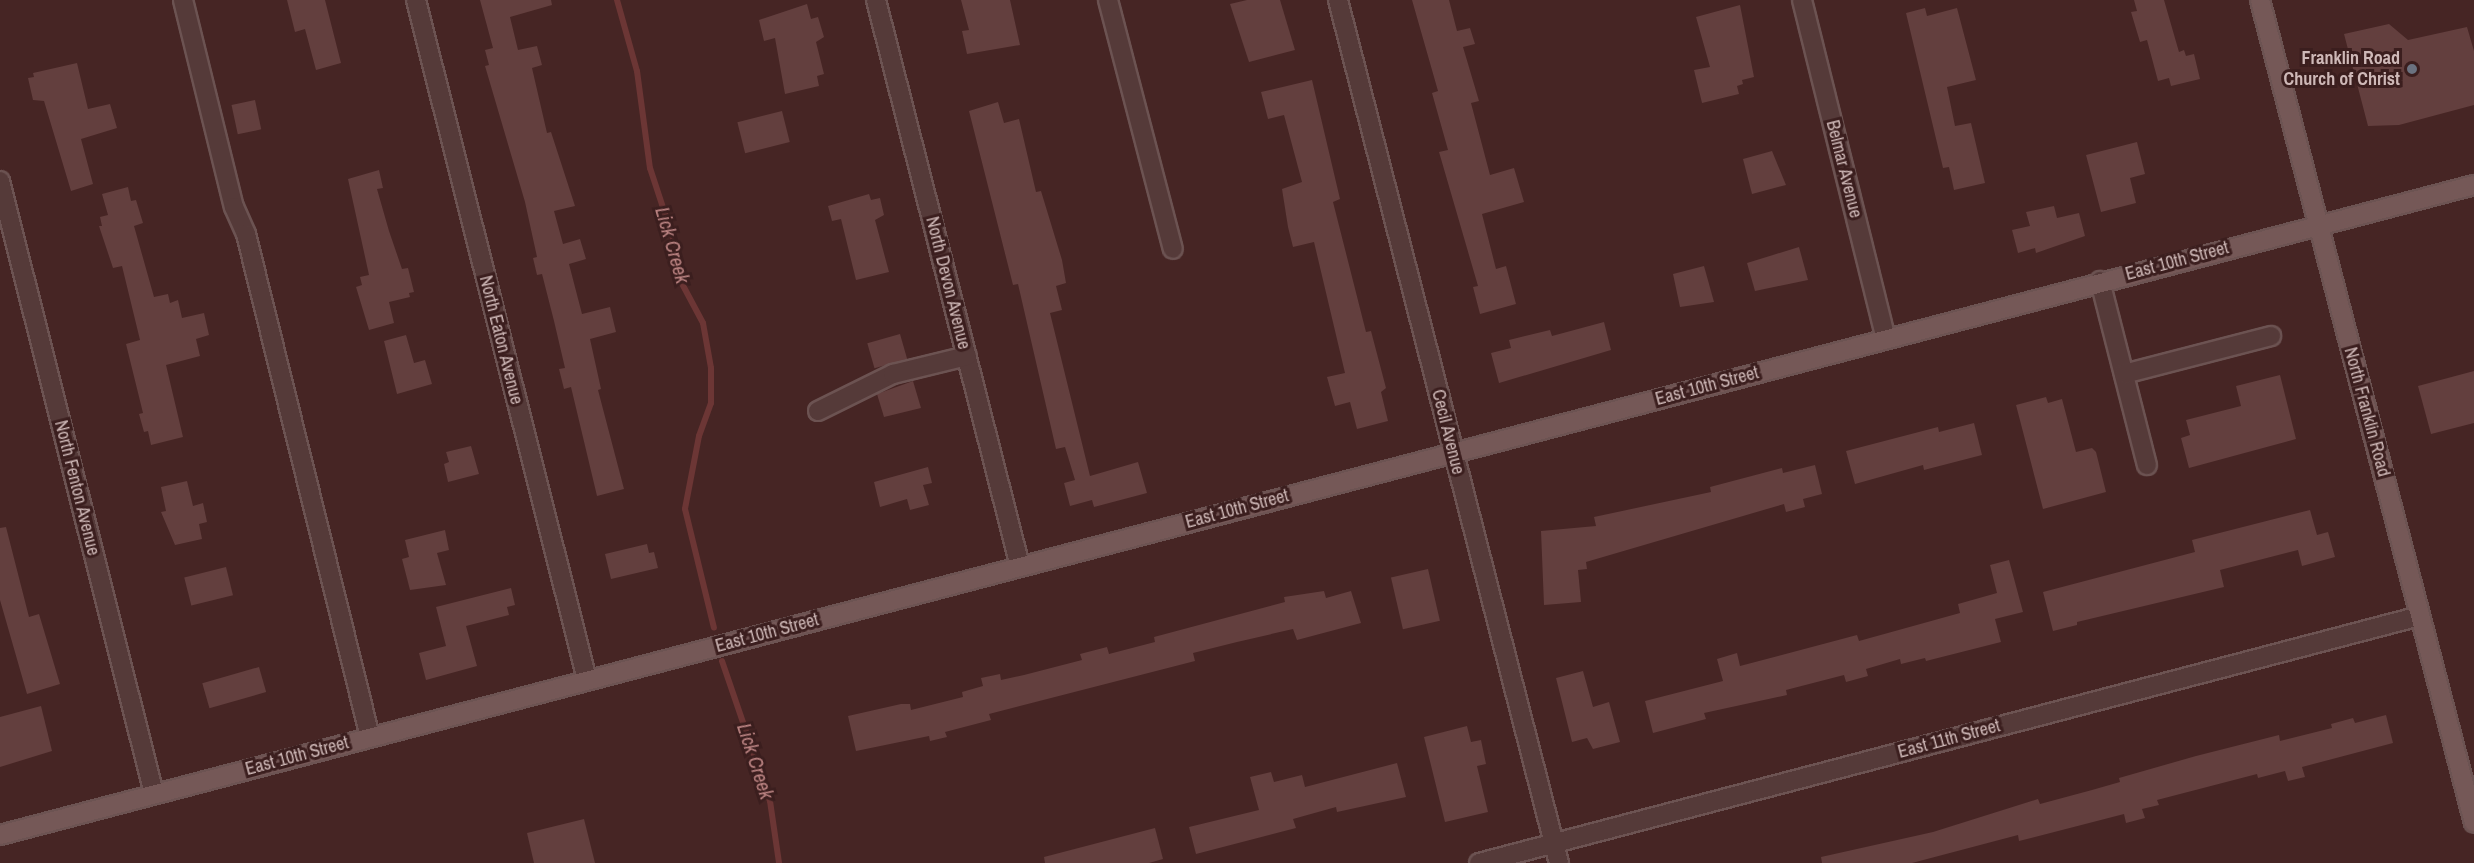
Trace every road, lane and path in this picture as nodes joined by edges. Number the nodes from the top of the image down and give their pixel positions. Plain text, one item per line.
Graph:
1 (183, 0) edge
2 (416, 0) edge
3 (876, 0) edge
4 (1108, 0) edge
5 (1338, 0) edge
6 (1802, 0) edge
7 (2260, 0) edge
8 (0, 181) edge
9 (2474, 185) edge
10 (2318, 225) junction
11 (1173, 249) dead end
12 (2100, 282) junction
13 (2271, 336) dead end
14 (1886, 339) junction
15 (967, 356) junction
16 (2124, 374) junction
17 (818, 411) dead end
18 (1453, 453) junction
19 (2147, 465) dead end
20 (1020, 566) junction
21 (2420, 616) junction
22 (587, 680) junction
23 (370, 737) junction
24 (154, 794) junction
25 (2474, 823) edge
26 (0, 835) edge
27 (1554, 843) junction
28 (1479, 863) edge
29 (1559, 863) edge

1 - 23 street
2 - 22 street, North Eaton Avenue
3 - 15 street, North Devon Avenue
4 - 11 street
5 - 18 street, Cecil Avenue
6 - 14 street, Belmar Avenue
7 - 10 main road, North Franklin Road
8 - 24 street, North Fenton Avenue
9 - 10 main road, East 10th Street
10 - 12 main road, East 10th Street
10 - 21 main road, North Franklin Road
12 - 14 main road, East 10th Street
12 - 16 street
13 - 16 street
14 - 18 main road, East 10th Street
15 - 17 street
15 - 20 street, North Devon Avenue
16 - 19 street
18 - 20 main road, East 10th Street
18 - 27 street, Cecil Avenue
20 - 22 main road, East 10th Street
21 - 25 main road, North Franklin Road
21 - 27 street, East 11th Street
22 - 23 main road, East 10th Street
23 - 24 main road, East 10th Street
24 - 26 main road, East 10th Street
27 - 28 street, East 11th Street
27 - 29 street, Cecil Avenue

